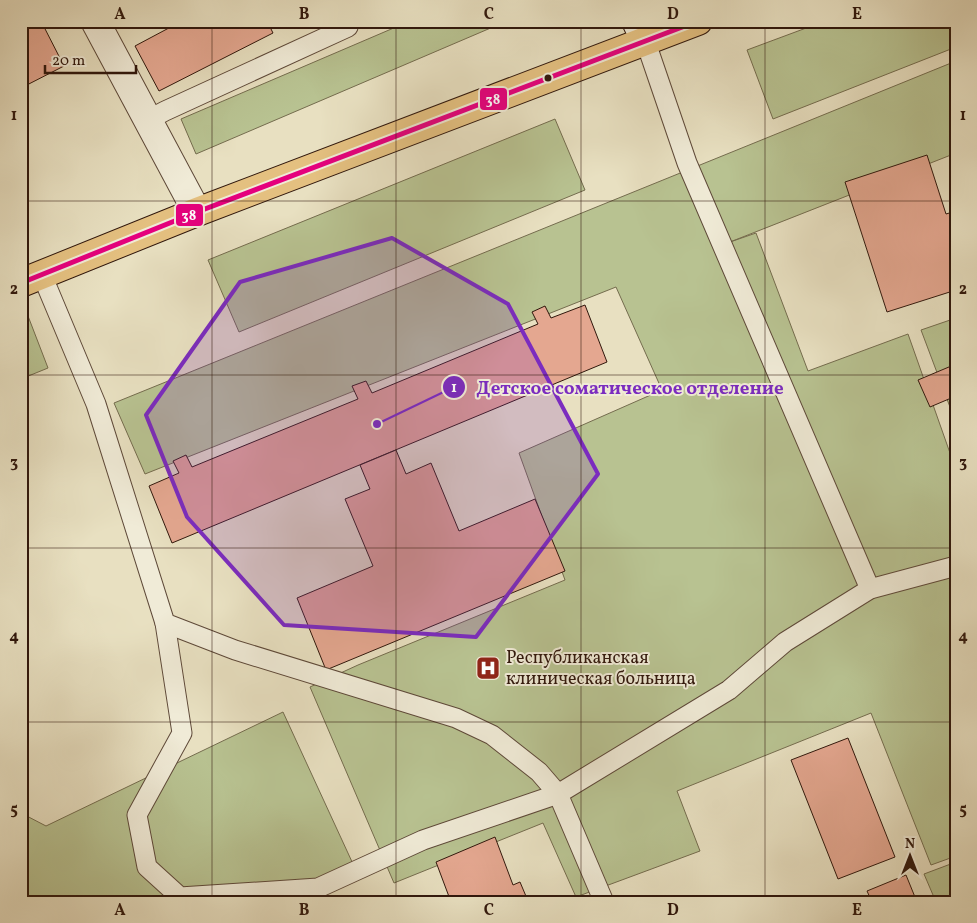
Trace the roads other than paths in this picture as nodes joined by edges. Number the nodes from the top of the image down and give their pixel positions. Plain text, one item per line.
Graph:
1 (95, 21) edge
2 (698, 21) edge
3 (348, 27) dead end
4 (641, 31) edge
5 (148, 120) junction
6 (197, 212) junction
7 (32, 279) edge
8 (956, 566) edge
9 (870, 589) junction
10 (165, 623) junction
11 (558, 794) junction
12 (604, 902) edge

1 - 5 street
2 - 4 main road
3 - 5 lane
4 - 6 main road
4 - 9 lane
5 - 6 street
6 - 7 main road
7 - 10 lane
8 - 9 lane
9 - 11 lane
10 - 11 lane
10 - 11 lane
11 - 12 lane

